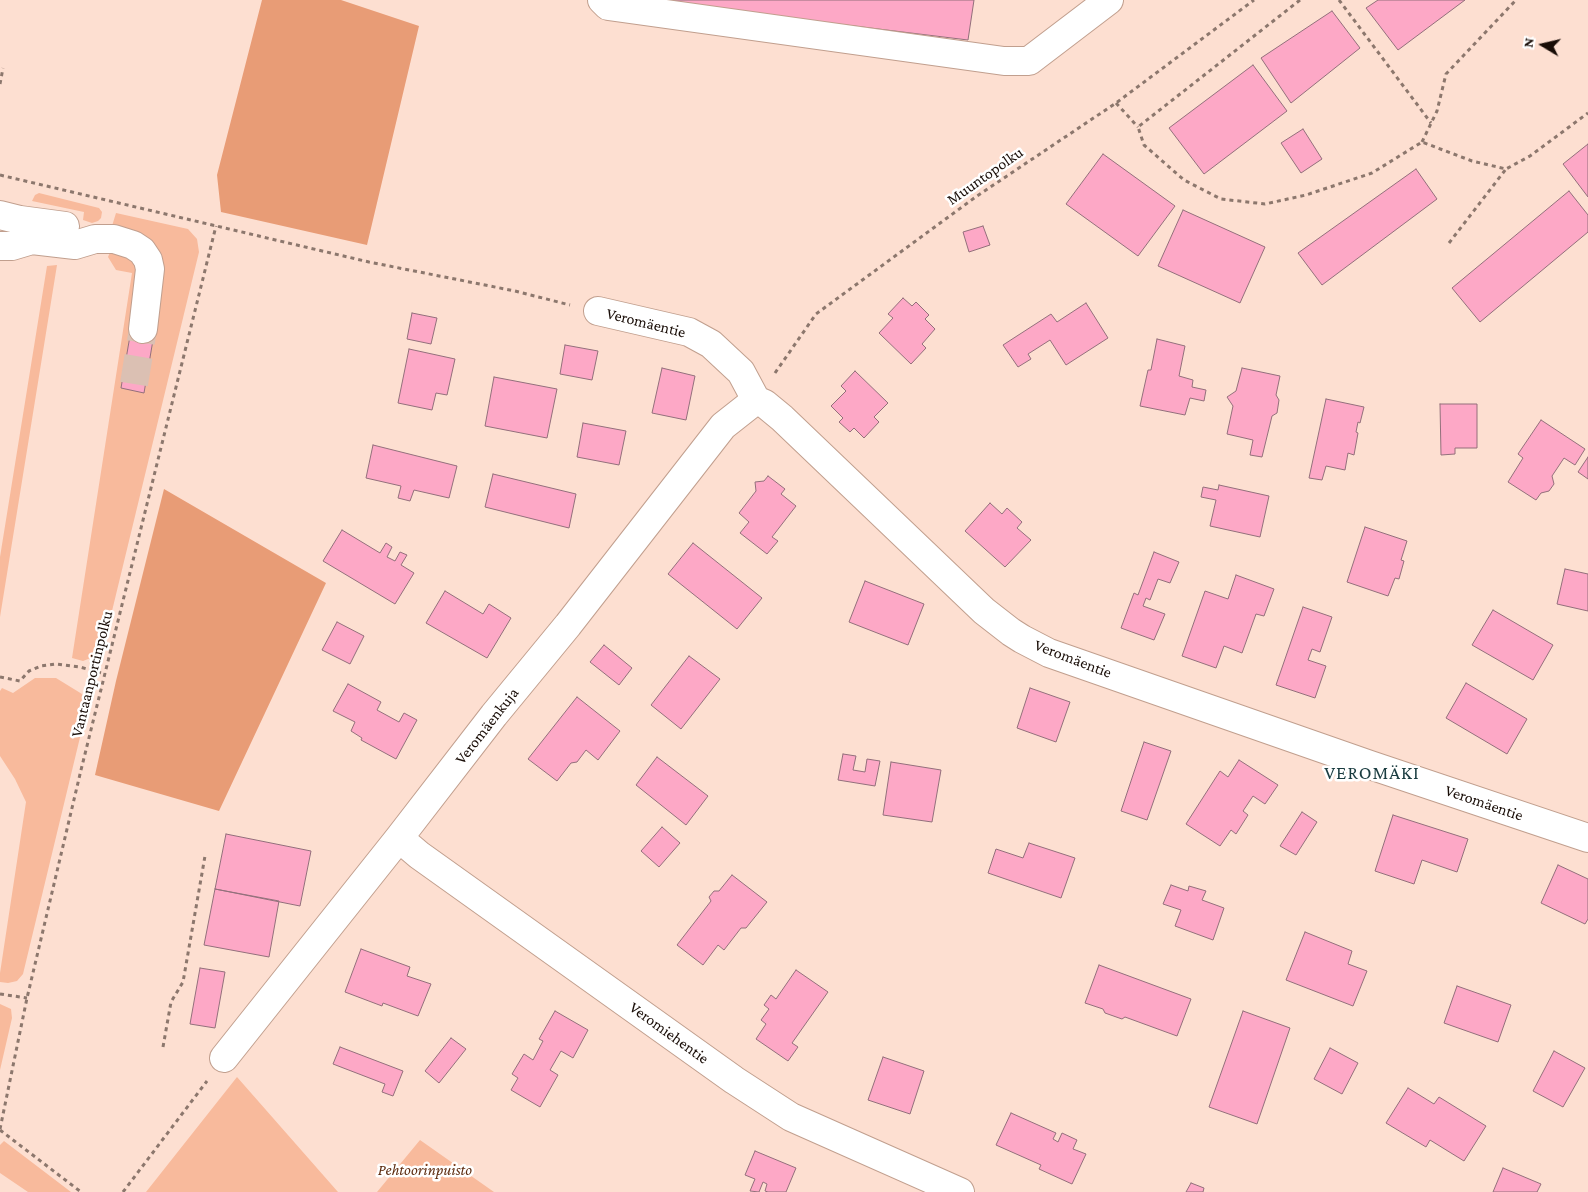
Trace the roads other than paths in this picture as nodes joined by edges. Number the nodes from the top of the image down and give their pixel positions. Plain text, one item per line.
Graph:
1 (602, 0) edge
2 (1109, 0) edge
3 (10, 218) edge
4 (95, 240) junction
5 (6, 246) edge
6 (598, 311) road end
7 (143, 329) tunnel mouth
8 (756, 400) junction
9 (399, 838) junction
10 (1588, 838) edge
11 (224, 1058) road end
12 (960, 1192) edge

1 - 2 street
3 - 4 street
3 - 5 street
4 - 5 street
4 - 7 street
6 - 8 street, Veromäentie
8 - 9 street, Veromäenkuja
8 - 10 street, Veromäentie
9 - 11 street, Veromäenkuja
9 - 12 street, Veromiehentie

